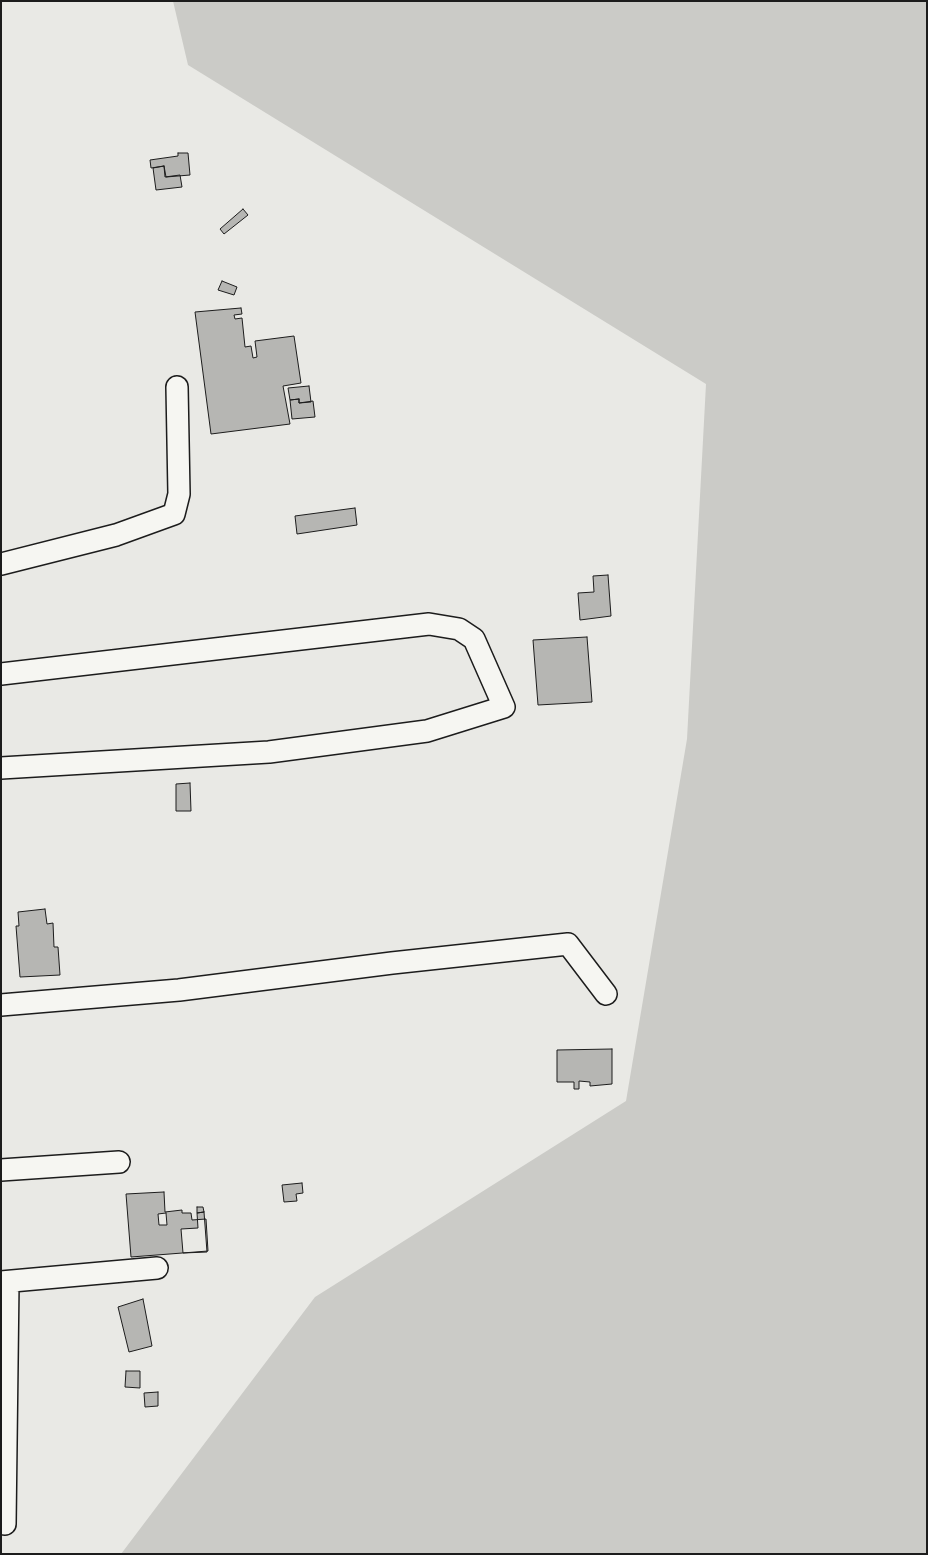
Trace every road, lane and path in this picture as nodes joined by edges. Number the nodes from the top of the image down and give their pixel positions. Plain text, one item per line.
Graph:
1 (177, 387) dead end
2 (1, 564) edge
3 (1, 674) edge
4 (1, 768) edge
5 (606, 994) dead end
6 (1, 1005) edge
7 (119, 1162) dead end
8 (1, 1170) edge
9 (157, 1268) dead end
10 (4, 1282) edge
11 (5, 1524) dead end

1 - 2 street
3 - 4 street
5 - 6 street
7 - 8 street
9 - 10 street
10 - 11 street

